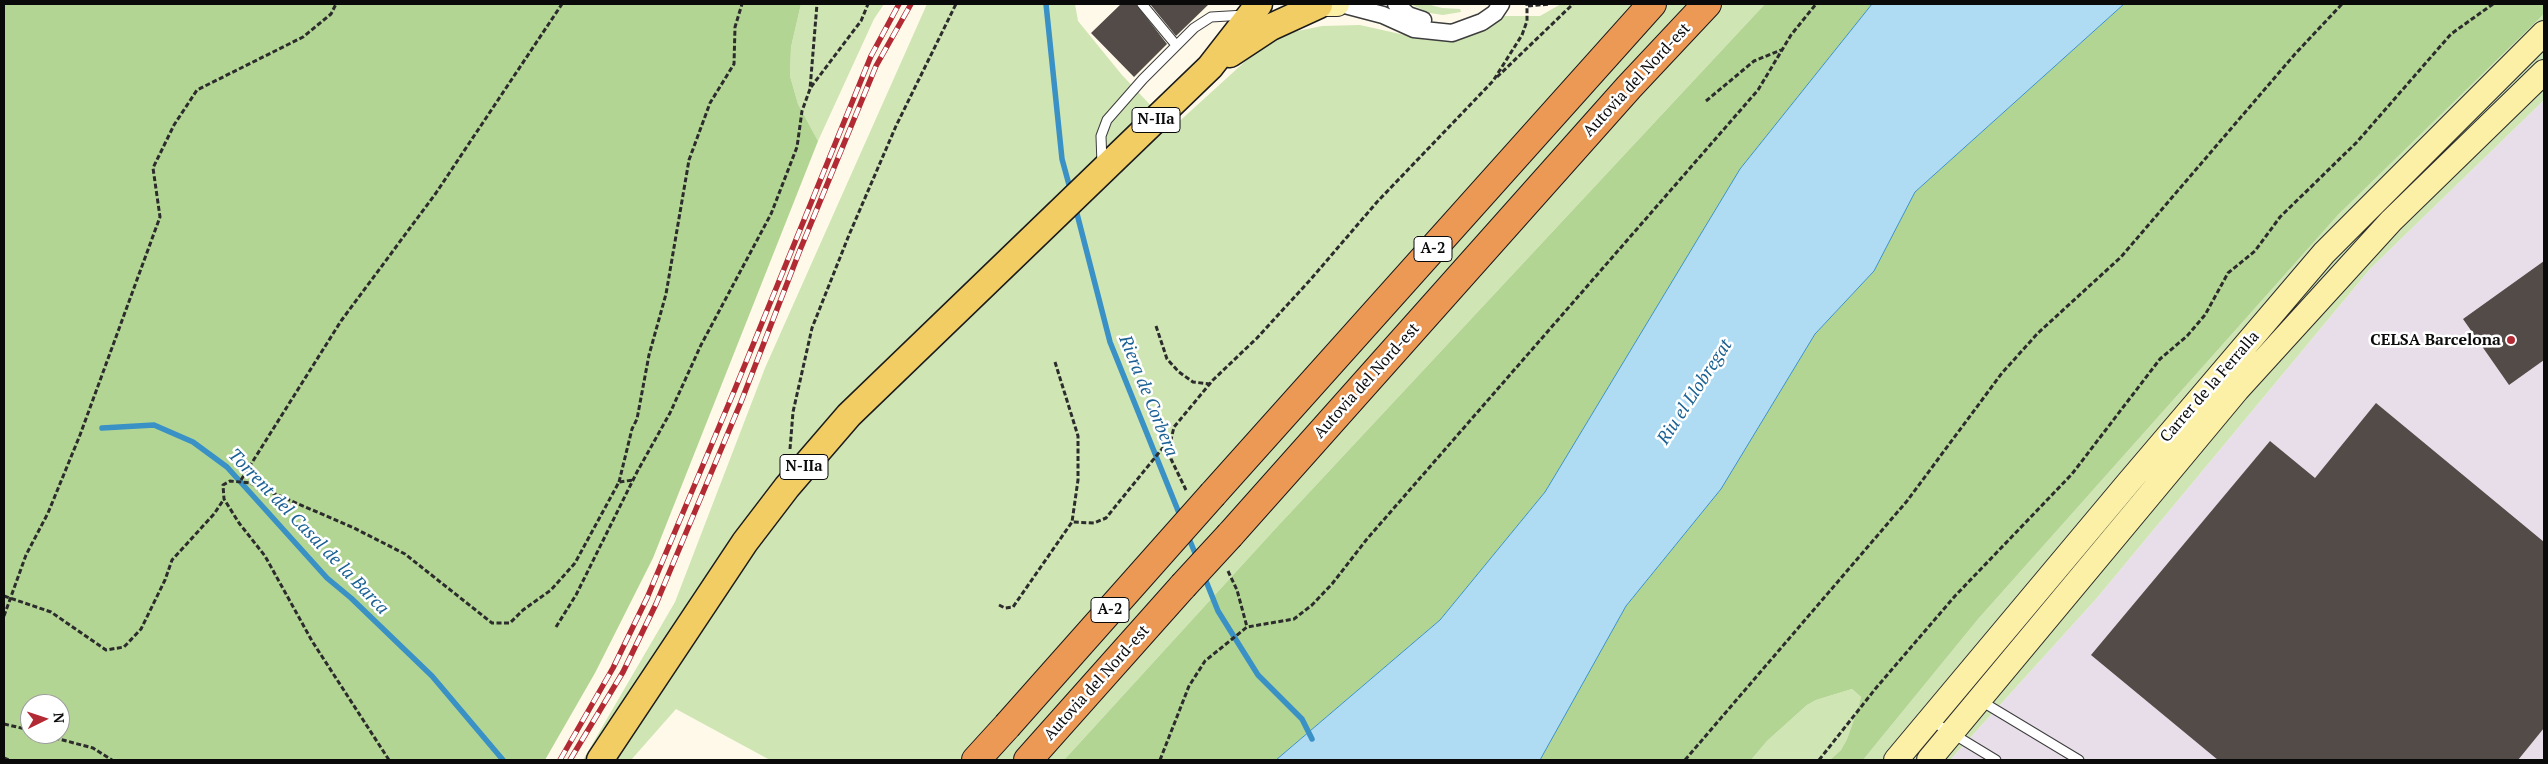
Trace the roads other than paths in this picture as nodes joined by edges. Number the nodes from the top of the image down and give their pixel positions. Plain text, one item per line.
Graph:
1 (1142, 4) edge
2 (1328, 4) edge
3 (1396, 4) edge
4 (1490, 4) edge
5 (1501, 4) edge
6 (1652, 4) edge
7 (1707, 4) edge
8 (1255, 10) edge
9 (2544, 33) edge
10 (1176, 45) junction
11 (1210, 67) junction
12 (2544, 72) edge
13 (1096, 178) junction
14 (1969, 692) junction
15 (1930, 720) junction
16 (1950, 734) junction
17 (600, 760) edge
18 (976, 760) edge
19 (1028, 760) edge
20 (1896, 760) edge
21 (1928, 760) edge
22 (1996, 760) edge
23 (2079, 760) edge

1 - 10 lane
2 - 5 street
2 - 11 main road, N-IIa
3 - 4 street
6 - 18 highway, A-2, bridge
7 - 19 highway, Autovia del Nord-est / A-2, bridge
8 - 10 lane
8 - 11 main road, N-IIa
9 - 14 street, Carrer de la Ferralla
10 - 13 lane
11 - 13 main road, N-IIa
12 - 14 street, Carrer de la Ferralla
13 - 17 main road, N-IIa
14 - 15 street, Carrer de la Ferralla
14 - 16 street, Carrer de la Ferralla
14 - 23 lane
15 - 16 lane
15 - 20 street, Carrer de la Ferralla
16 - 21 street, Carrer de la Ferralla
16 - 22 lane

